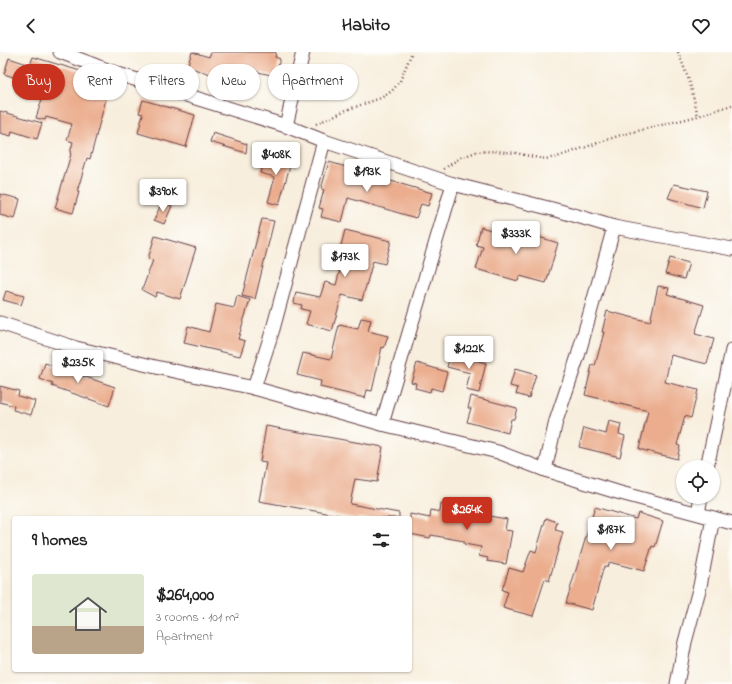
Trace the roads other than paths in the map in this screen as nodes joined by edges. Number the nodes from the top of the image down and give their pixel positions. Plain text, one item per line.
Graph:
1 (60, 52) edge
2 (303, 52) edge
3 (286, 126) junction
4 (324, 141) junction
5 (453, 184) junction
6 (614, 227) junction
7 (732, 249) edge
8 (0, 323) edge
9 (732, 350) edge
10 (254, 388) junction
11 (382, 424) junction
12 (708, 460) edge
13 (545, 470) junction
14 (700, 504) edge
15 (698, 513) junction
16 (713, 518) junction
17 (732, 523) edge
18 (677, 684) edge

1 - 3 street
2 - 3 street
3 - 4 street
4 - 5 street
4 - 10 street
5 - 6 street
5 - 11 street
6 - 7 street
6 - 13 street
8 - 10 street
9 - 12 street
10 - 11 street
11 - 13 street
13 - 15 street
14 - 15 street
15 - 16 street
16 - 17 street
16 - 18 street

